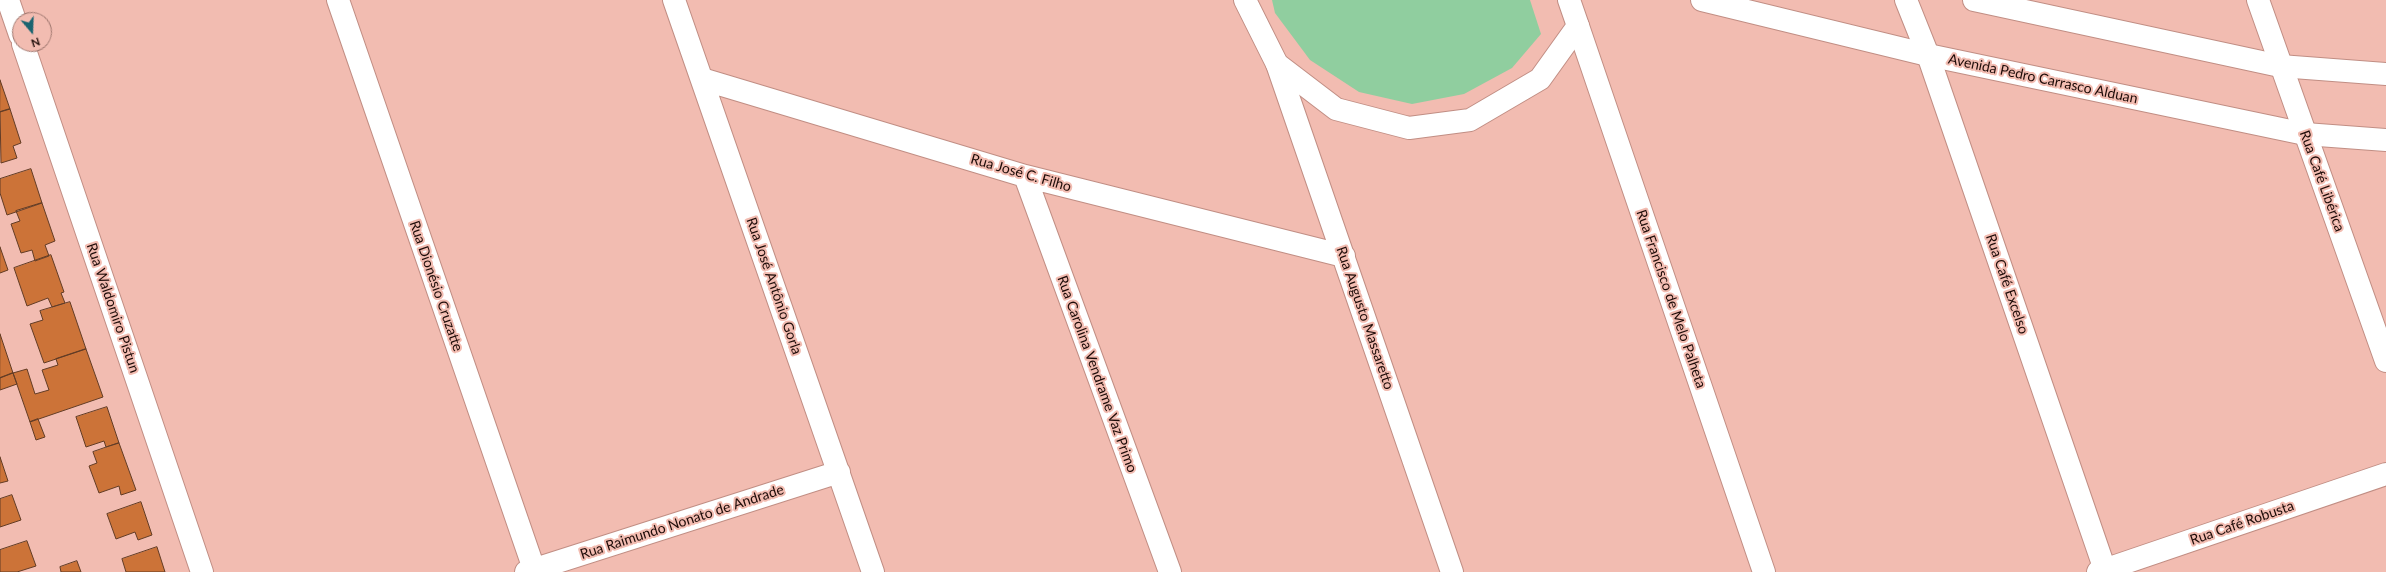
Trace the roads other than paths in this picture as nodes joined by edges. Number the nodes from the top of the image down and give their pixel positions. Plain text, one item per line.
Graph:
1 (8, 0) edge
2 (338, 0) edge
3 (674, 0) edge
4 (1245, 0) edge
5 (1569, 0) edge
6 (1702, 0) edge
7 (1906, 0) edge
8 (1974, 0) edge
9 (2258, 0) edge
10 (12, 12) edge
11 (1578, 26) junction
12 (26, 52) edge
13 (1928, 55) junction
14 (1277, 64) junction
15 (2280, 66) junction
16 (2386, 74) edge
17 (702, 79) junction
18 (2305, 134) junction
19 (2386, 140) edge
20 (1025, 176) junction
21 (1344, 256) junction
22 (2386, 361) edge
23 (839, 472) junction
24 (2386, 474) edge
25 (532, 571) edge
26 (2102, 571) edge
27 (202, 572) edge
28 (873, 572) edge
29 (1170, 572) edge
30 (1452, 572) edge
31 (1764, 572) edge

1 - 10 street
2 - 25 street, Rua Dionésio Cruzatte
3 - 17 street, Rua José Antônio Gorla
4 - 14 street, Rua Augusto Massaretto
5 - 11 street, Rua Francisco de Melo Palheta
6 - 13 street, Avenida Pedro Carrasco Alduan
7 - 13 street, Rua Café Excelso
8 - 15 street
9 - 15 street, Rua Café Libérica
11 - 14 street
11 - 31 street, Rua Francisco de Melo Palheta
12 - 27 street, Rua Waldomiro Pistun
13 - 18 street, Avenida Pedro Carrasco Alduan
13 - 26 street, Rua Café Excelso
14 - 21 street, Rua Augusto Massaretto
15 - 16 street
15 - 18 street, Rua Café Libérica
17 - 20 street, Rua José C. Filho
17 - 23 street, Rua José Antônio Gorla
18 - 19 street, Avenida Pedro Carrasco Alduan
18 - 22 street, Rua Café Libérica
20 - 21 street, Rua José C. Filho
20 - 29 street, Rua Carolina Vendrame Vaz Primo
21 - 30 street, Rua Augusto Massaretto
23 - 25 street, Rua Raimundo Nonato de Andrade
23 - 28 street, Rua José Antônio Gorla
24 - 26 street, Rua Café Robusta

